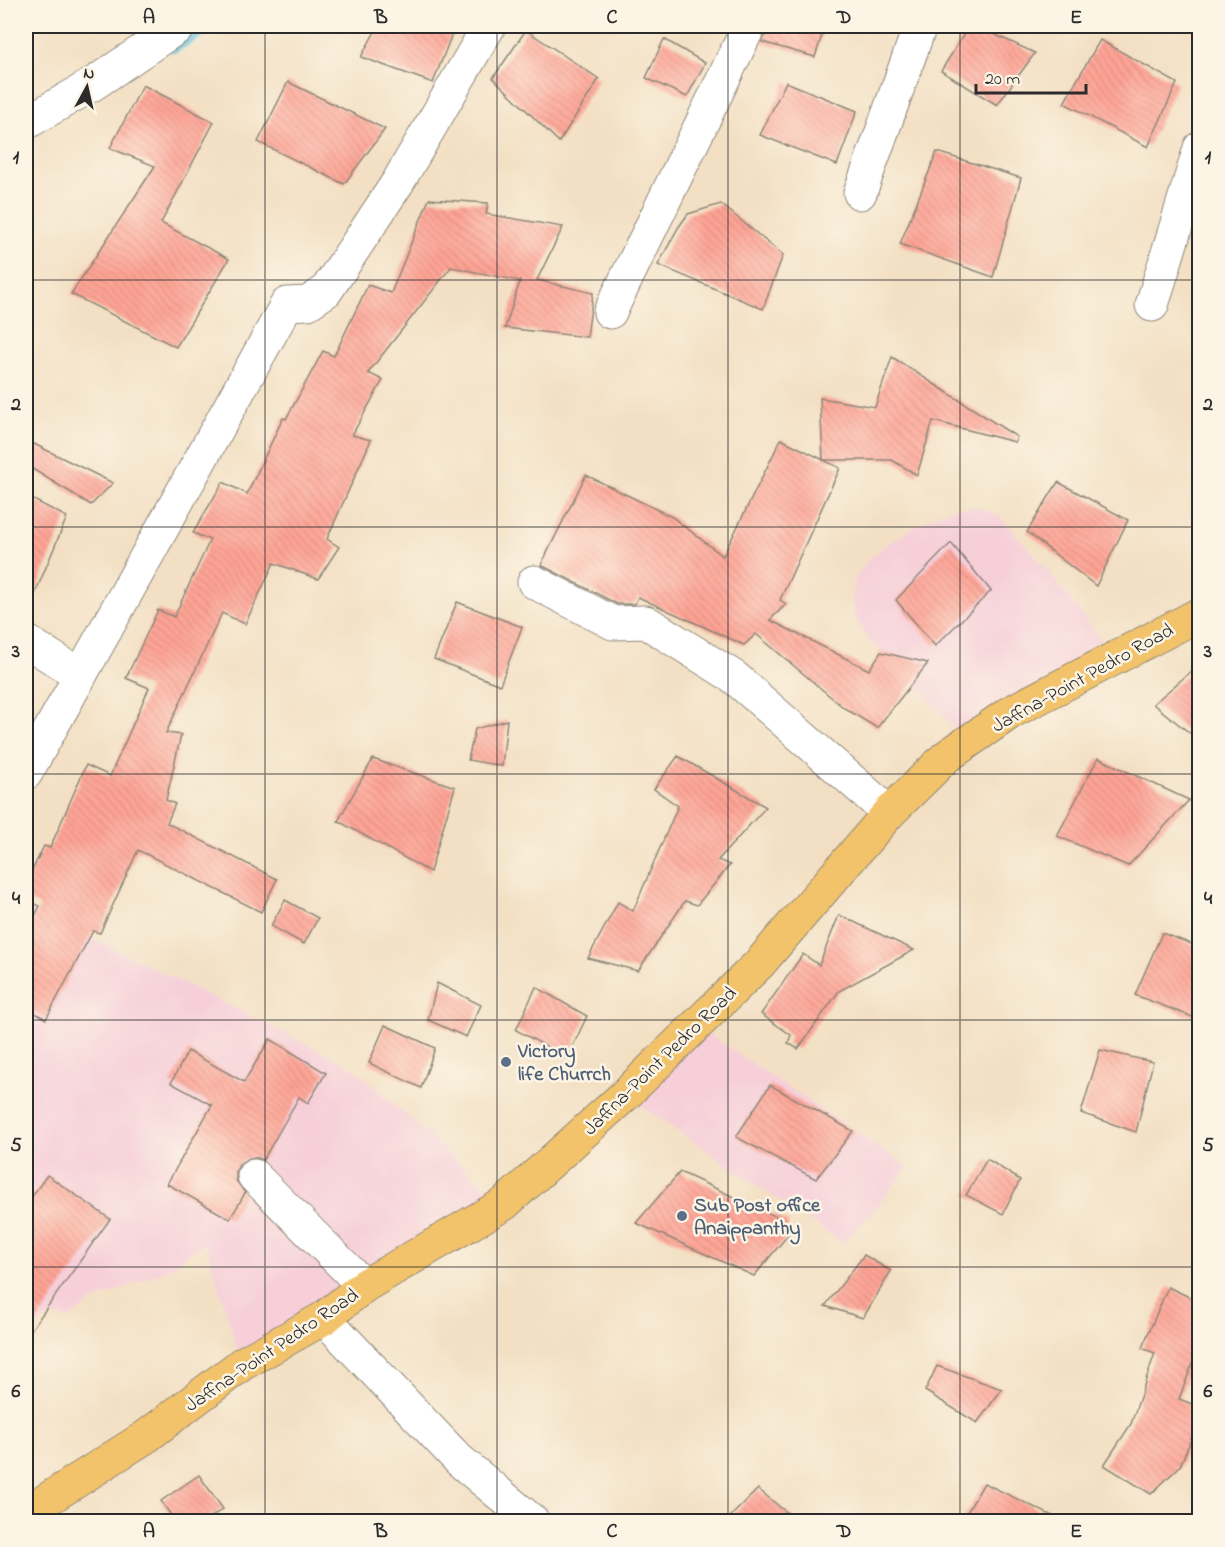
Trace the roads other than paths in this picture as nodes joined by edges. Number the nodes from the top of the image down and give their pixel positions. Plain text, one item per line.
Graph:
1 (179, 26) edge
2 (489, 26) edge
3 (749, 26) edge
4 (920, 26) edge
5 (26, 123) edge
6 (1200, 148) edge
7 (860, 194) dead end
8 (1152, 305) dead end
9 (610, 312) dead end
10 (534, 582) dead end
11 (1200, 614) edge
12 (26, 640) edge
13 (80, 675) junction
14 (26, 773) edge
15 (889, 813) junction
16 (255, 1176) dead end
17 (364, 1286) junction
18 (324, 1318) junction
19 (26, 1513) edge
20 (533, 1521) edge

1 - 5 street
2 - 13 street
3 - 9 street
4 - 7 street
6 - 8 street
10 - 15 street
11 - 15 main road, Jaffna-Point Pedro Road
12 - 13 street
13 - 14 street
15 - 17 main road, Jaffna-Point Pedro Road
16 - 17 street
17 - 18 main road, Jaffna-Point Pedro Road
18 - 19 main road, Jaffna-Point Pedro Road
18 - 20 street

